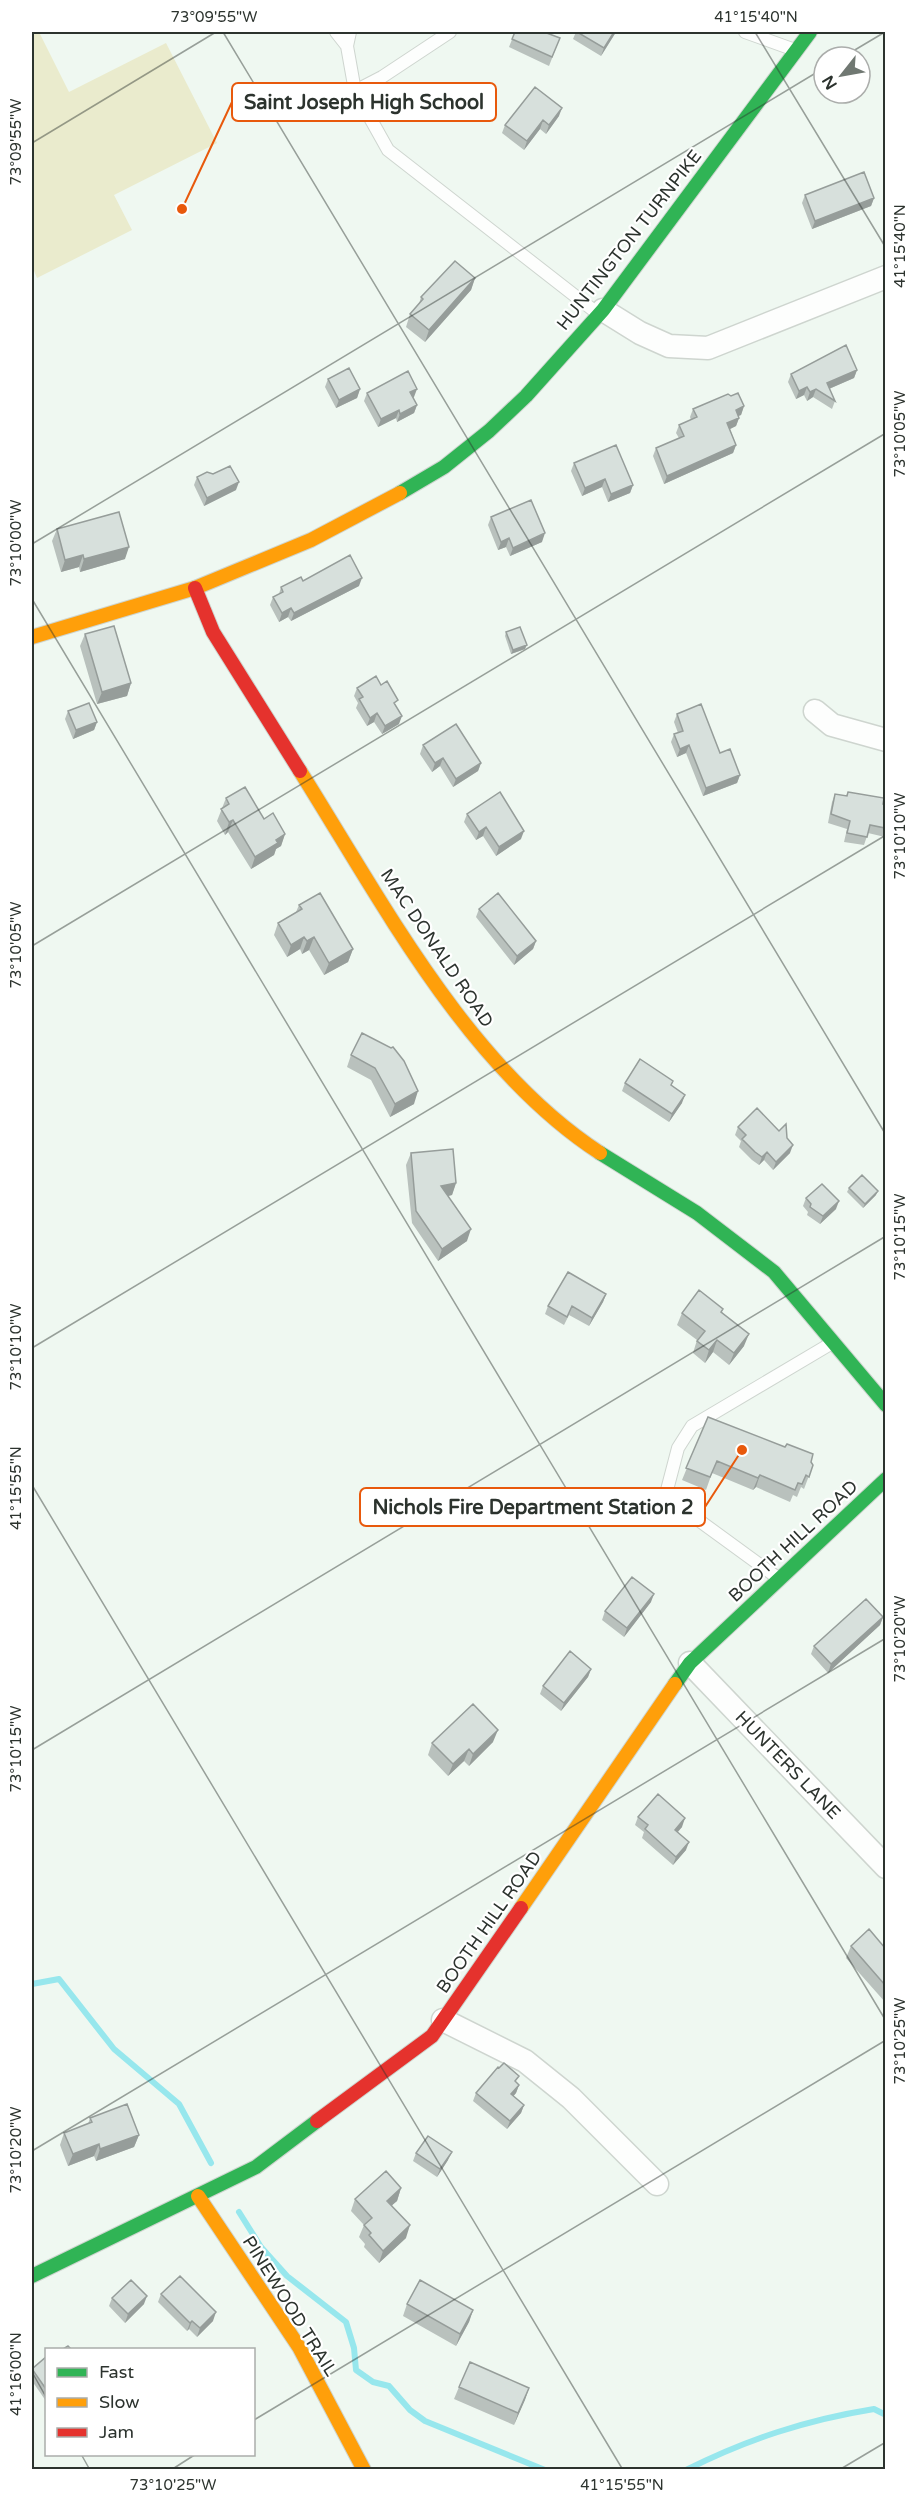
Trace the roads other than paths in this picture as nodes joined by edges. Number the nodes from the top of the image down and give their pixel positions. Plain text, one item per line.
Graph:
1 (336, 32) edge
2 (350, 32) edge
3 (450, 32) edge
4 (745, 32) edge
5 (810, 32) edge
6 (347, 46) junction
7 (796, 50) junction
8 (355, 91) junction
9 (885, 277) edge
10 (600, 312) junction
11 (195, 588) junction
12 (32, 637) edge
13 (815, 711) dead end
14 (885, 740) edge
15 (833, 1342) junction
16 (885, 1405) edge
17 (885, 1479) edge
18 (779, 1579) junction
19 (690, 1663) junction
20 (885, 1867) edge
21 (443, 2020) junction
22 (657, 2184) dead end
23 (198, 2196) junction
24 (32, 2276) edge
25 (364, 2469) edge

1 - 6 lane
2 - 6 lane
3 - 8 lane
4 - 7 lane
5 - 7 street, HUNTINGTON TURNPIKE
6 - 8 lane
7 - 10 street, HUNTINGTON TURNPIKE
8 - 10 lane
9 - 10 street
10 - 11 street, HUNTINGTON TURNPIKE
11 - 12 street, HUNTINGTON TURNPIKE
11 - 15 street, MAC DONALD ROAD
13 - 14 street
15 - 16 street, MAC DONALD ROAD
15 - 18 lane
17 - 18 street, BOOTH HILL ROAD
18 - 19 street, BOOTH HILL ROAD
19 - 20 street, HUNTERS LANE
19 - 21 street, BOOTH HILL ROAD
21 - 22 street
21 - 23 street, BOOTH HILL ROAD
23 - 24 street, BOOTH HILL ROAD
23 - 25 street, PINEWOOD TRAIL

